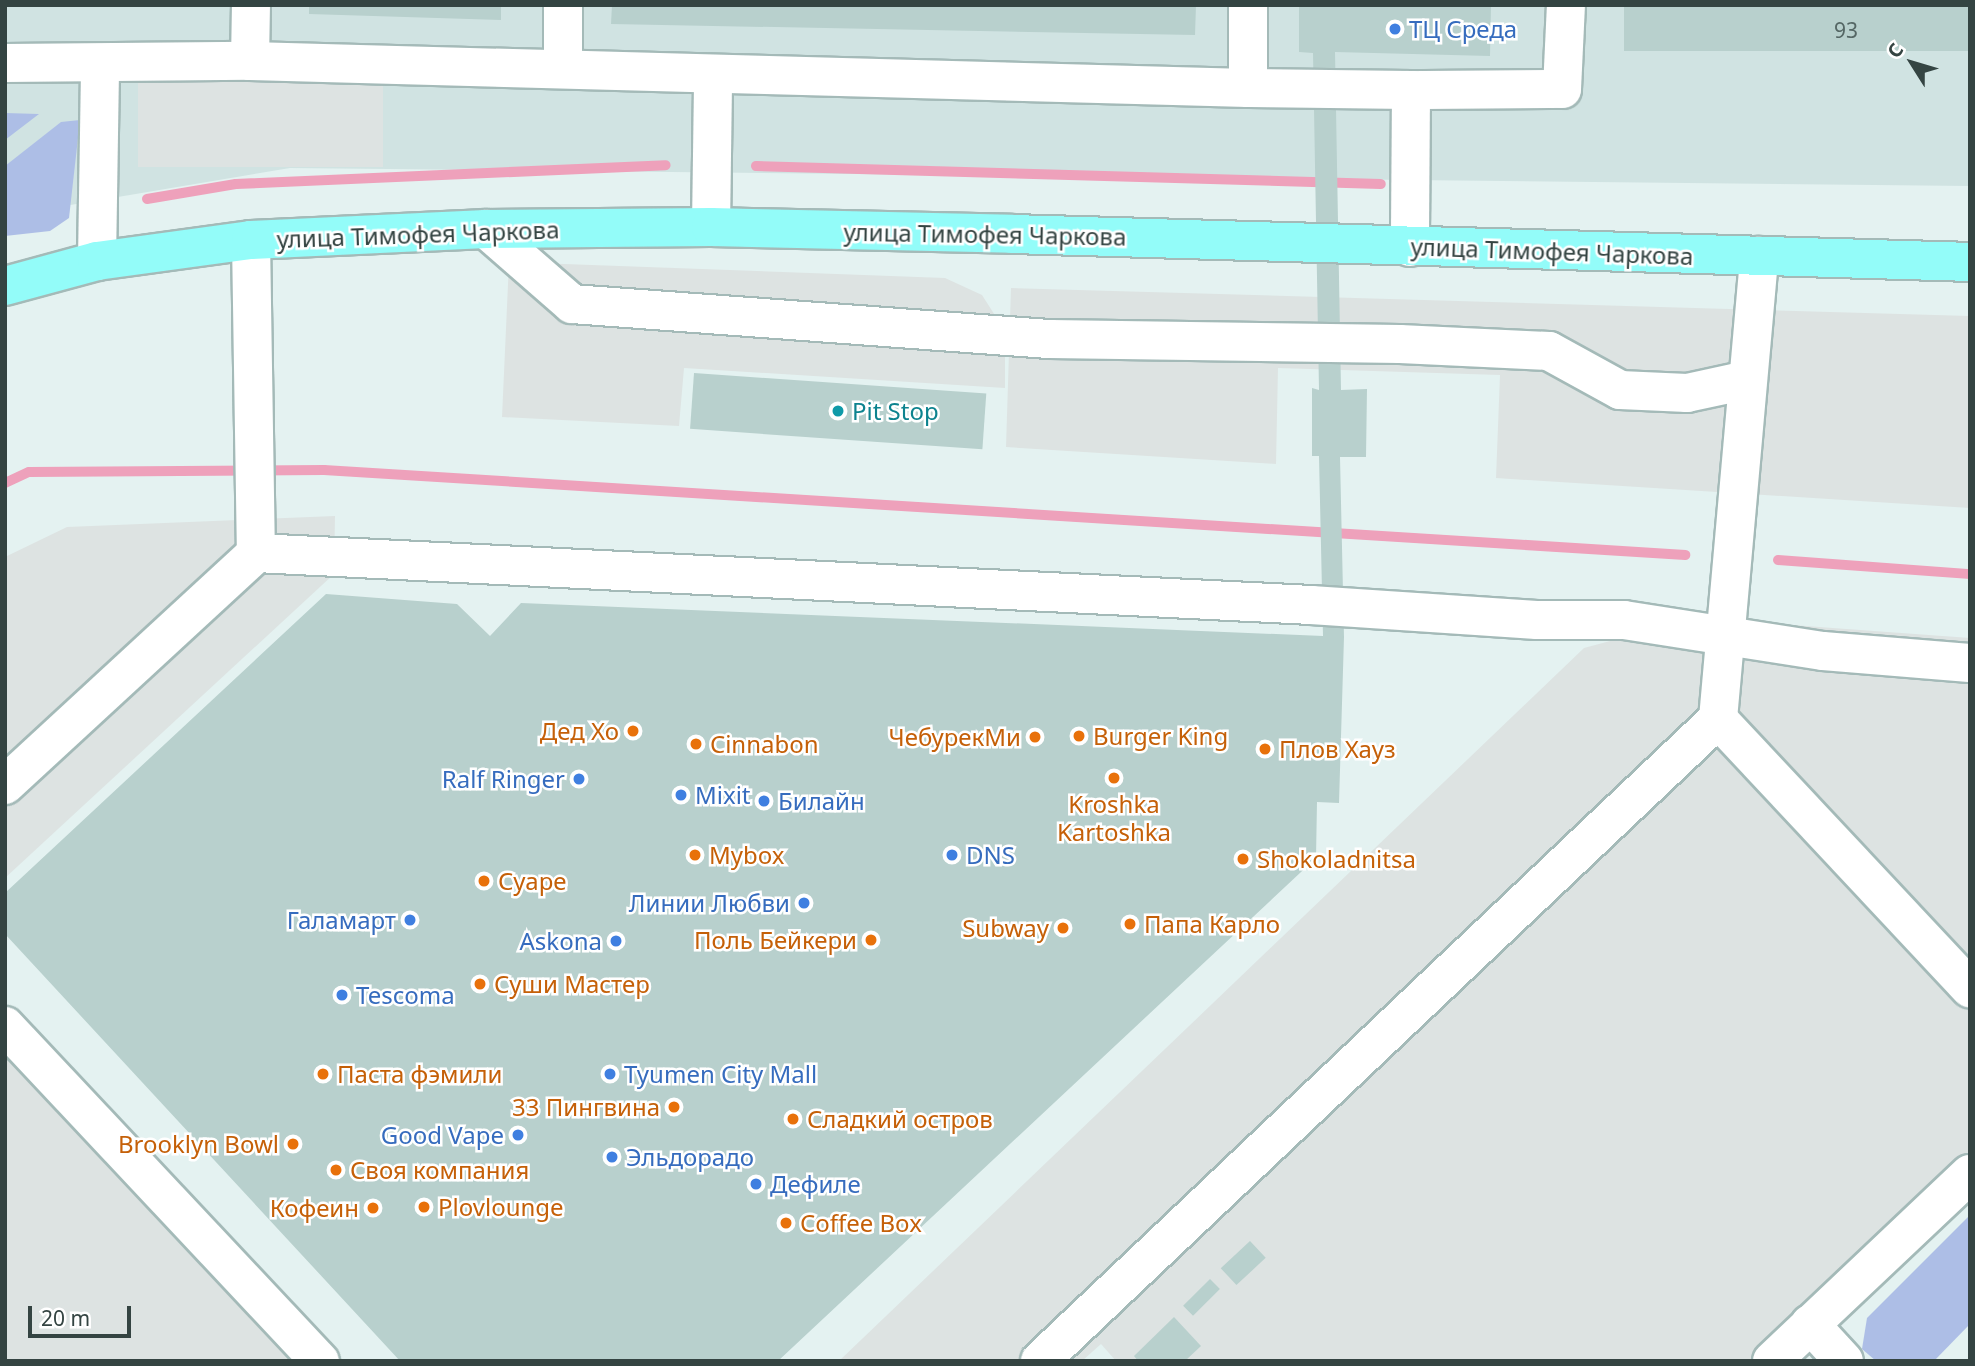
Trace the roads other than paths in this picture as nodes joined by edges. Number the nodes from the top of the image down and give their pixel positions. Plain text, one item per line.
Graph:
1 (251, 5) edge
2 (563, 5) edge
3 (1248, 5) edge
4 (1566, 5) edge
5 (250, 61) junction
6 (5, 64) edge
7 (100, 64) junction
8 (563, 68) junction
9 (713, 75) junction
10 (1248, 88) junction
11 (1411, 90) junction
12 (711, 228) junction
13 (486, 229) junction
14 (251, 240) junction
15 (1409, 247) junction
16 (1759, 256) junction
17 (97, 261) junction
18 (1970, 262) edge
19 (5, 286) edge
20 (1746, 380) junction
21 (256, 553) junction
22 (1725, 619) junction
23 (1970, 663) edge
24 (1718, 719) junction
25 (5, 785) edge
26 (1970, 988) edge
27 (5, 1026) edge
28 (1970, 1174) edge
29 (1810, 1324) junction
30 (320, 1361) edge
31 (1040, 1361) edge
32 (1772, 1361) edge
33 (1844, 1361) edge

1 - 5 lane
2 - 8 lane
3 - 10 lane
4 - 11 lane
5 - 7 lane
5 - 8 lane
6 - 7 lane
7 - 17 lane
8 - 9 lane
9 - 10 lane
9 - 12 lane
10 - 11 lane
11 - 15 lane
12 - 13 main road, улица Тимофея Чаркова
12 - 15 main road, улица Тимофея Чаркова
13 - 14 main road, улица Тимофея Чаркова
13 - 20 lane
14 - 17 main road, улица Тимофея Чаркова
14 - 21 lane
15 - 16 main road, улица Тимофея Чаркова
16 - 18 main road, улица Тимофея Чаркова
16 - 20 lane
17 - 19 main road, улица Тимофея Чаркова
20 - 22 lane
21 - 22 lane
21 - 25 lane
22 - 23 lane
22 - 24 lane
24 - 26 lane
24 - 31 lane
27 - 30 lane
28 - 29 lane
29 - 32 lane
29 - 33 lane

